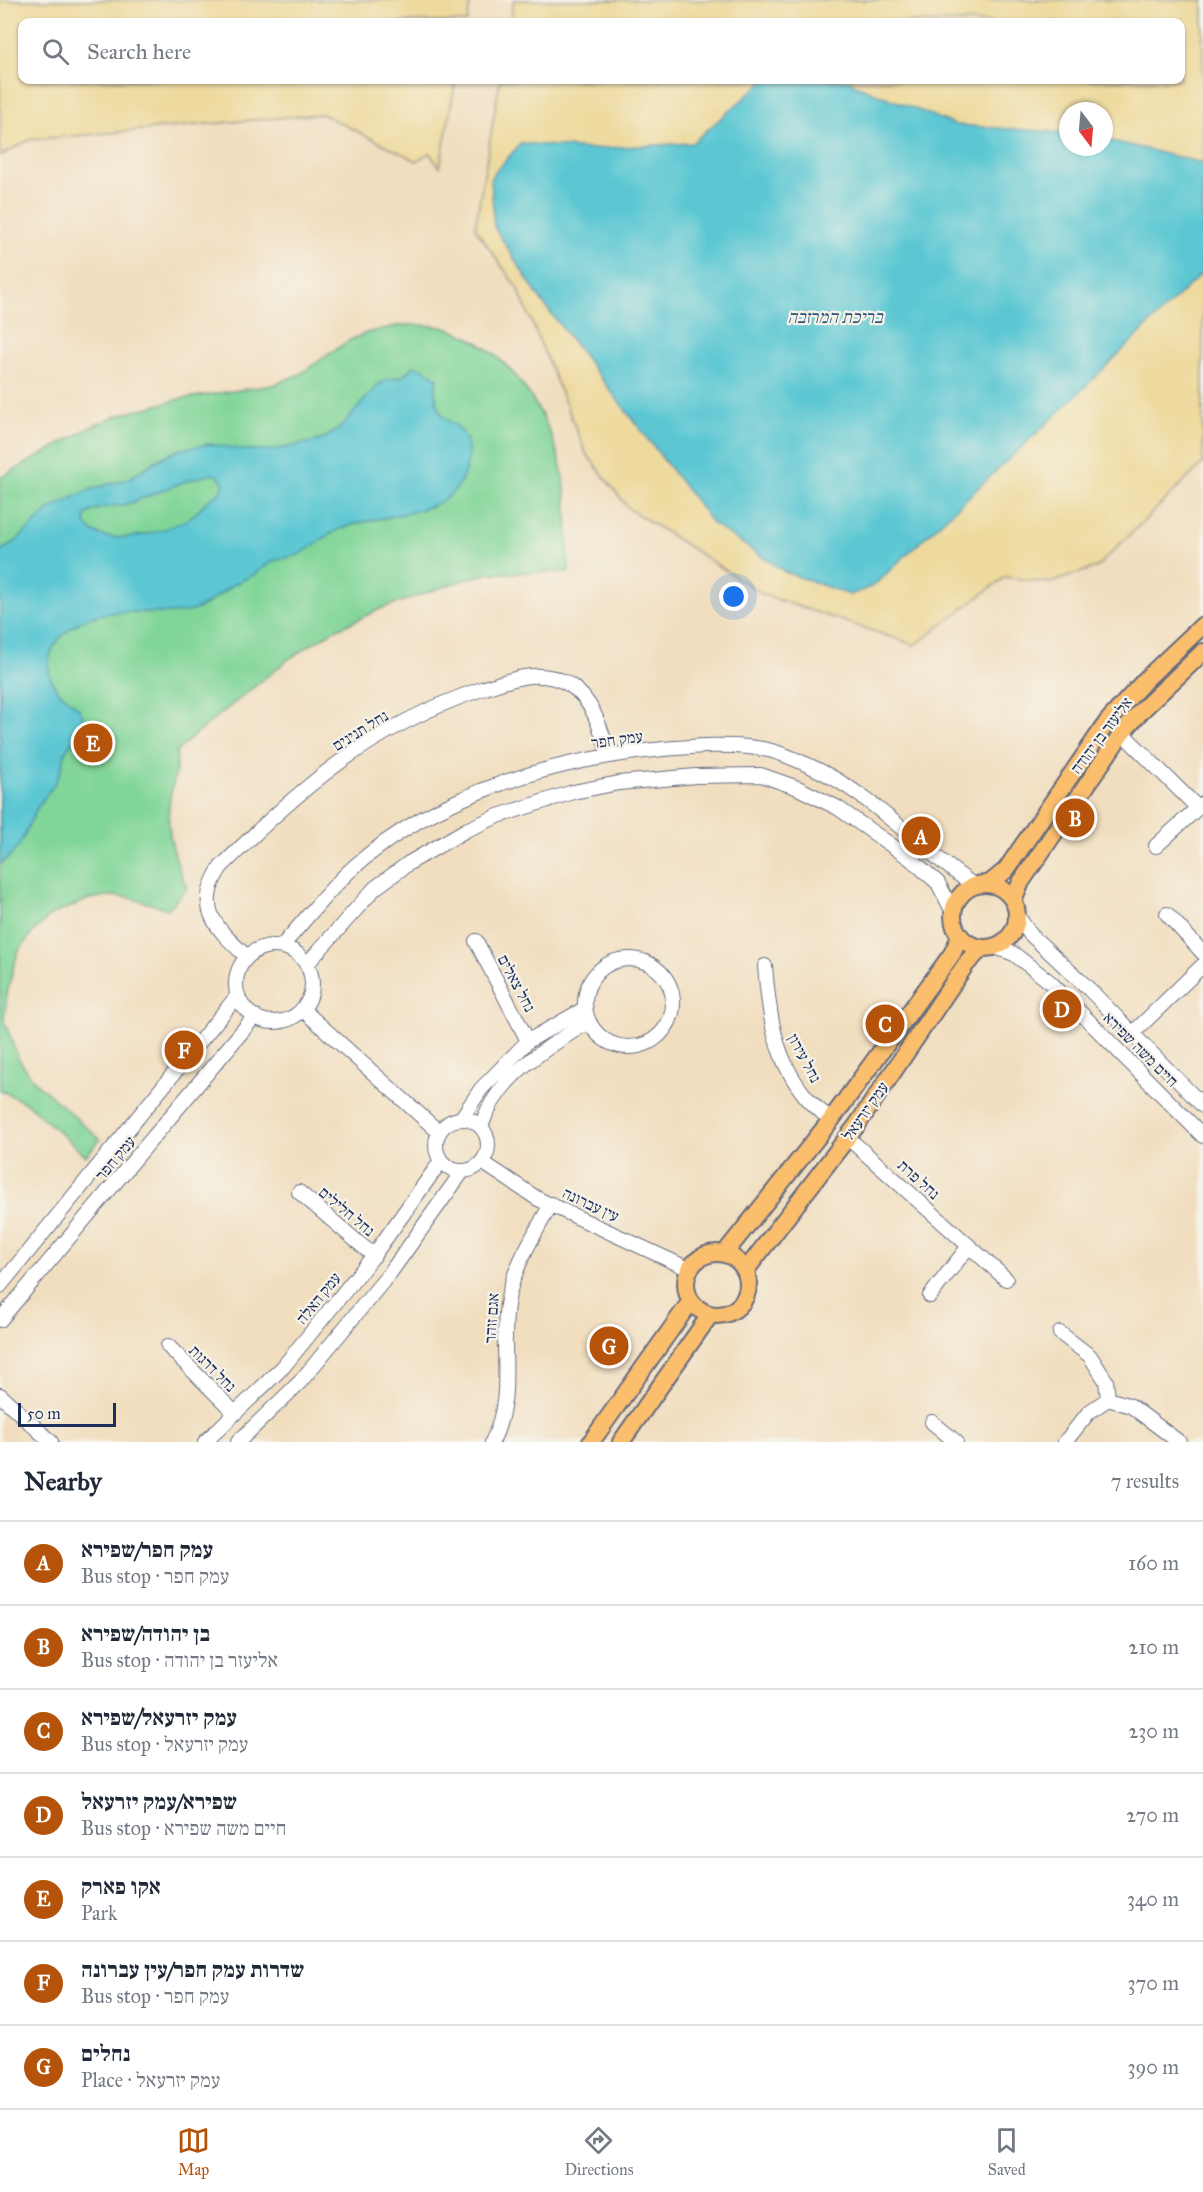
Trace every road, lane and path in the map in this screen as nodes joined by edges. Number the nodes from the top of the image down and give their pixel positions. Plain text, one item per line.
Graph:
1 (1203, 625) edge
2 (1203, 652) edge
3 (1122, 733) junction
4 (609, 755) junction
5 (1201, 805) edge
6 (1156, 846) dead end
7 (982, 885) junction
8 (1015, 908) junction
9 (952, 912) junction
10 (1167, 914) dead end
11 (960, 937) junction
12 (476, 941) dead end
13 (282, 946) junction
14 (988, 948) junction
15 (1203, 952) edge
16 (247, 957) junction
17 (307, 964) junction
18 (1203, 964) edge
19 (765, 966) dead end
20 (238, 995) junction
21 (302, 1009) junction
22 (586, 1015) junction
23 (255, 1016) junction
24 (1133, 1033) junction
25 (528, 1041) junction
26 (1203, 1106) edge
27 (461, 1119) junction
28 (831, 1120) junction
29 (481, 1127) junction
30 (439, 1132) junction
31 (1203, 1136) edge
32 (847, 1137) junction
33 (441, 1161) junction
34 (482, 1162) junction
35 (462, 1172) junction
36 (299, 1192) dead end
37 (551, 1204) junction
38 (969, 1245) junction
39 (724, 1254) junction
40 (374, 1256) junction
41 (689, 1269) junction
42 (746, 1270) junction
43 (1006, 1279) dead end
44 (0, 1286) edge
45 (930, 1296) dead end
46 (691, 1301) junction
47 (710, 1315) junction
48 (0, 1320) edge
49 (1060, 1333) dead end
50 (168, 1346) dead end
51 (0, 1395) edge
52 (1108, 1399) junction
53 (235, 1413) junction
54 (932, 1422) dead end
55 (51, 1442) edge
56 (205, 1442) edge
57 (238, 1442) edge
58 (492, 1442) edge
59 (591, 1442) edge
60 (621, 1442) edge
61 (956, 1442) edge
62 (1065, 1442) edge
63 (1179, 1442) edge

1 - 7 main road, אליעזר בן יהודה
2 - 3 main road, אליעזר בן יהודה
3 - 5 street
3 - 8 main road, אליעזר בן יהודה
4 - 7 street, עמק חפר
4 - 13 street, עמק חפר
4 - 16 street, נחל תנינים
5 - 6 street
7 - 8 main road
7 - 9 main road
8 - 14 main road
8 - 24 street, חיים משה שפירא
9 - 11 main road
9 - 17 street
10 - 15 street
11 - 14 main road
11 - 28 main road, עמק יזרעאל
12 - 25 street, נחל צאלים
13 - 16 street
13 - 17 street
14 - 31 street, חיים משה שפירא
14 - 32 main road, עמק יזרעאל
16 - 20 street
17 - 21 street
18 - 24 street
19 - 28 street, נחל עירון
20 - 23 street
20 - 44 street, עמק חפר
21 - 23 street
21 - 30 street
22 - 22 street
22 - 25 street
22 - 29 street
23 - 48 street, עמק חפר
24 - 26 street, חיים משה שפירא
25 - 27 street
27 - 29 street
27 - 30 street
28 - 39 main road, עמק יזרעאל
29 - 34 street
30 - 33 street
32 - 38 street, נחל פרת
32 - 42 main road, עמק יזרעאל
33 - 35 street
33 - 40 street, עמק האלה
34 - 35 street
34 - 37 street, עין עברונה
35 - 57 street
36 - 40 street, נחל חלילים
37 - 41 street, עין עברונה
37 - 58 street, אגם זוהר
38 - 43 street, נחל פרת
38 - 45 street
39 - 41 main road
39 - 42 main road
40 - 53 street, עמק האלה
41 - 46 main road
42 - 47 main road
46 - 47 main road
46 - 59 main road
47 - 60 main road
49 - 52 street
50 - 53 street, נחל דרגות
51 - 55 street
52 - 62 street
52 - 63 street
53 - 56 street, עמק האלה
54 - 61 street

